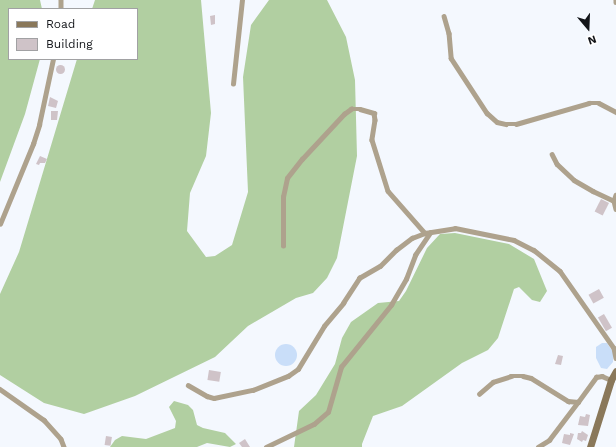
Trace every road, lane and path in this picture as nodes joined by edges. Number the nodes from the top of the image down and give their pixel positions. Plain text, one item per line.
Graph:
1 (242, 0) edge
2 (444, 16) dead end
3 (53, 60) edge
4 (233, 84) dead end
5 (616, 112) edge
6 (552, 154) dead end
7 (616, 195) edge
8 (614, 201) junction
9 (616, 209) edge
10 (0, 224) edge
11 (427, 233) junction
12 (283, 246) dead end
13 (616, 358) edge
14 (616, 371) edge
15 (611, 380) junction
16 (188, 384) dead end
17 (0, 389) edge
18 (480, 394) dead end
19 (578, 402) junction
20 (64, 447) edge
21 (266, 447) edge
22 (538, 447) edge
23 (590, 447) edge

1 - 4 street
2 - 5 street
3 - 10 street
6 - 8 street
7 - 8 street
8 - 9 street
11 - 12 street
11 - 13 street
11 - 16 street
11 - 21 street
14 - 15 street
15 - 19 street
15 - 23 street
17 - 20 street
18 - 19 street
19 - 22 street

